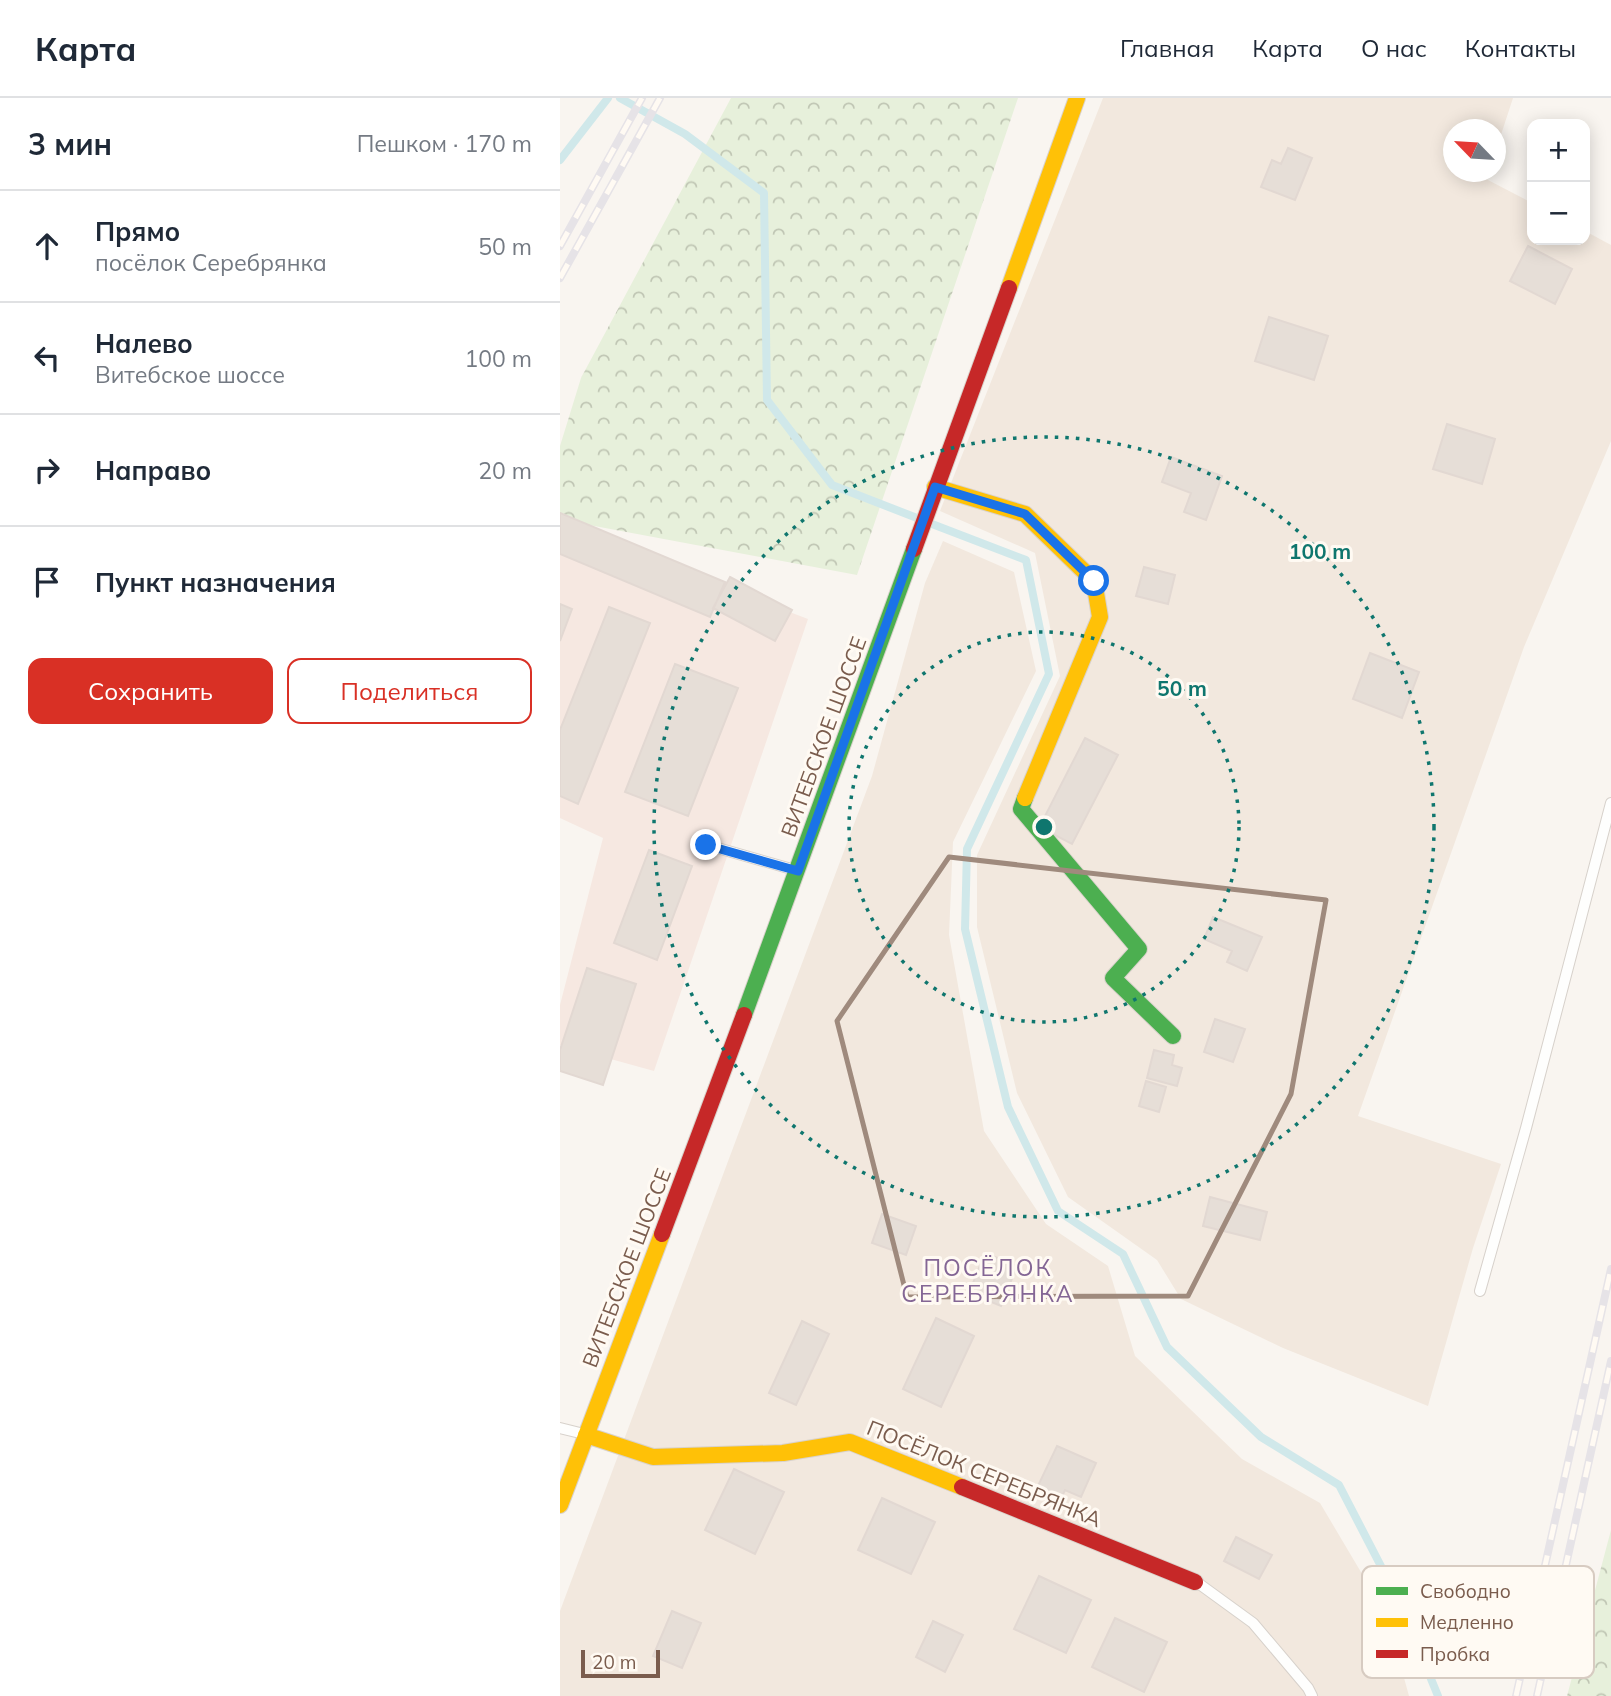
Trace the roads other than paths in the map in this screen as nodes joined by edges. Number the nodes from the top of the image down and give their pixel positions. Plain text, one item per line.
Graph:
1 (1077, 98) edge
2 (935, 487) junction
3 (1611, 803) edge
4 (706, 845) dead end
5 (798, 871) junction
6 (1173, 1036) dead end
7 (1480, 1291) dead end
8 (560, 1428) edge
9 (586, 1435) junction
10 (560, 1506) edge
11 (1195, 1582) joint
12 (1312, 1696) edge

1 - 2 main road, ВИТЕБСКОЕ ШОССЕ
2 - 5 main road, ВИТЕБСКОЕ ШОССЕ
2 - 6 main road
3 - 7 lane
4 - 5 lane
5 - 9 main road, ВИТЕБСКОЕ ШОССЕ
8 - 9 lane
9 - 10 main road, ВИТЕБСКОЕ ШОССЕ
9 - 11 main road, ПОСЁЛОК СЕРЕБРЯНКА
11 - 12 lane

